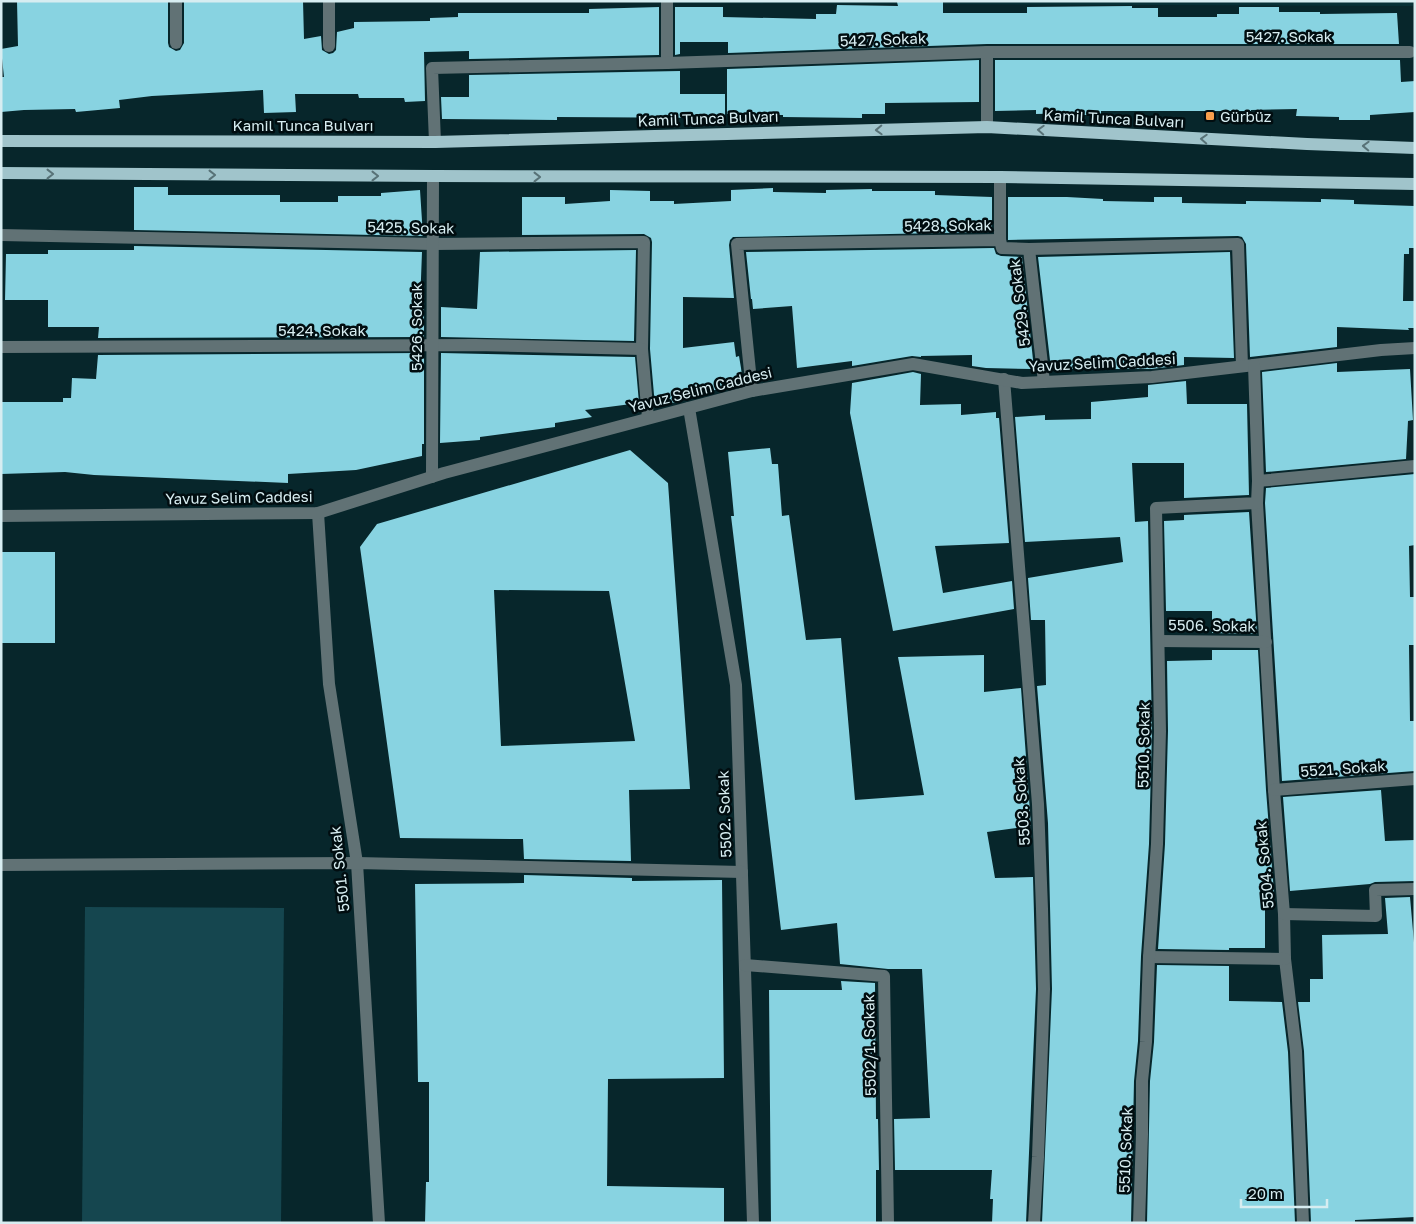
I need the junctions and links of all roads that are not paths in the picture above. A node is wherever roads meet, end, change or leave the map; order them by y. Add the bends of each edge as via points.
1 (176, 1) edge
2 (330, 1) edge
3 (667, 1) edge
4 (176, 43) dead end
5 (329, 46) dead end
6 (986, 52) junction
7 (1410, 52) dead end
8 (667, 63) junction
9 (986, 127) junction
10 (1, 141) edge
11 (435, 142) junction
12 (1415, 148) edge
13 (1, 173) edge
14 (433, 176) junction
15 (1000, 177) junction
16 (1415, 184) edge
17 (1, 235) edge
18 (1000, 240) junction
19 (433, 244) junction
20 (1029, 249) junction
21 (432, 346) junction
22 (1, 347) edge
23 (1415, 348) edge
24 (642, 349) junction
25 (1248, 366) junction
26 (1004, 379) junction
27 (1044, 382) junction
28 (752, 391) junction
29 (689, 408) junction
30 (648, 418) junction
31 (1415, 466) edge
32 (432, 477) junction
33 (1258, 481) junction
34 (1257, 504) junction
35 (318, 513) junction
36 (1, 516) edge
37 (1159, 641) junction
38 (1266, 642) junction
39 (1415, 779) edge
40 (1274, 790) junction
41 (357, 863) junction
42 (1, 865) edge
43 (742, 872) junction
44 (1415, 889) edge
45 (1284, 914) junction
46 (1149, 957) junction
47 (1285, 959) junction
48 (745, 965) junction
49 (379, 1223) edge
50 (753, 1223) edge
51 (888, 1223) edge
52 (1034, 1223) edge
53 (1139, 1223) edge
54 (1303, 1223) edge

1 - 4 street
2 - 5 street
3 - 8 street
6 - 7 street, 5427. Sokak
6 - 8 street, 5427. Sokak
6 - 9 street
8 - 11 street, 5427. Sokak via 432,68
9 -> 11 main road, Kamil Tunca Bulvarı
12 -> 9 main road, Kamil Tunca Bulvarı
10 - 11 main road, Kamil Tunca Bulvarı
13 -> 14 main road
14 -> 15 main road
14 - 19 street, 5426. Sokak
15 - 16 main road
15 - 18 street
17 - 19 street, 5425. Sokak
18 - 20 street, 5428. Sokak via 1002,248
18 - 28 street, 5428. Sokak via 737,244
19 - 21 street, 5426. Sokak
19 - 24 street, 5425. Sokak via 644,242
20 - 25 street, 5428. Sokak via 1238,244
20 - 27 street, 5429. Sokak
21 - 22 street, 5424. Sokak
21 - 24 street, 5424. Sokak
21 - 32 street, 5426. Sokak
23 - 25 street, Yavuz Selim Caddesi
24 - 30 street, 5425. Sokak
25 - 27 street, Yavuz Selim Caddesi via 1152,377
25 - 33 street
26 - 27 street, Yavuz Selim Caddesi via 1022,383
26 - 28 street, Yavuz Selim Caddesi via 913,364
26 - 52 street, 5503. Sokak via 1038,804 1042,909 1044,989
28 - 29 street, Yavuz Selim Caddesi
29 - 30 street, Yavuz Selim Caddesi
29 - 43 street, 5502. Sokak via 736,684
30 - 32 street, Yavuz Selim Caddesi
31 - 33 street
32 - 35 street, Yavuz Selim Caddesi
33 - 34 street
34 - 37 street, 5510. Sokak via 1156,508
34 - 38 street, 5504. Sokak
35 - 36 street, Yavuz Selim Caddesi
35 - 41 street, 5501. Sokak via 330,684
37 - 38 street, 5506. Sokak
37 - 46 street, 5510. Sokak via 1157,844
38 - 40 street, 5504. Sokak
39 - 40 street, 5521. Sokak
40 - 45 street, 5504. Sokak
41 - 42 street
41 - 43 street
41 - 49 street, 5501. Sokak
43 - 48 street, 5502. Sokak
44 - 45 street via 1375,890 1376,916
45 - 47 street, 5504. Sokak
46 - 47 street
46 - 53 street, 5510. Sokak
47 - 54 street, 5504. Sokak via 1296,1051
48 - 50 street, 5502. Sokak
48 - 51 street, 5502/1. Sokak via 884,976

